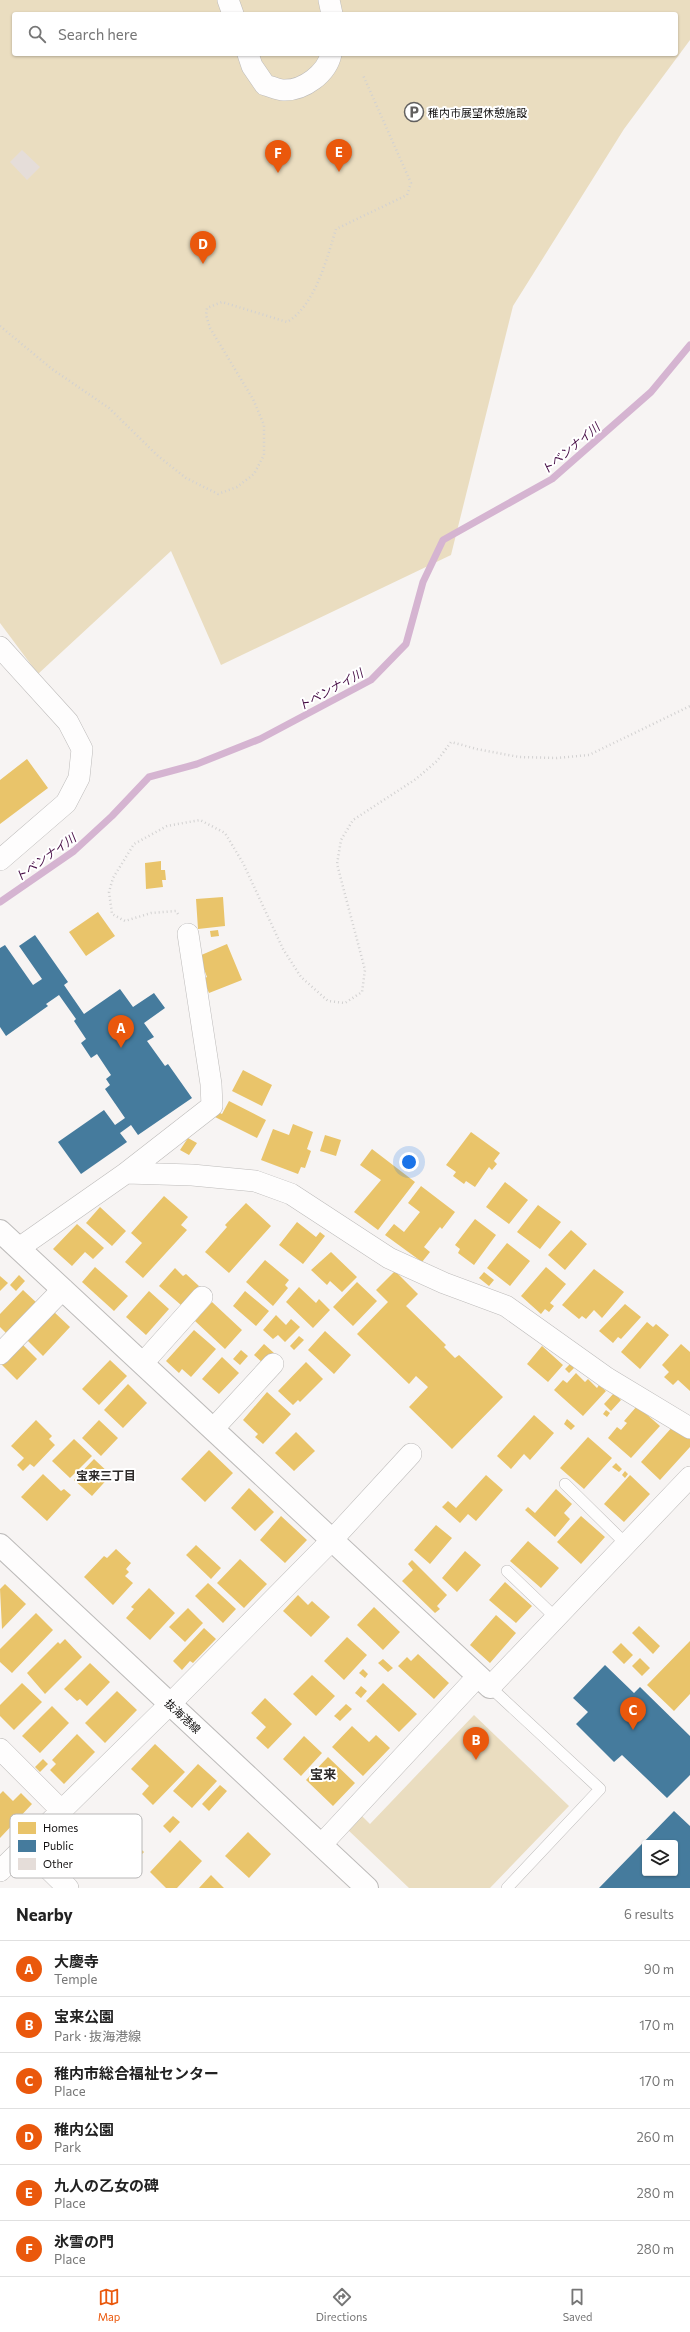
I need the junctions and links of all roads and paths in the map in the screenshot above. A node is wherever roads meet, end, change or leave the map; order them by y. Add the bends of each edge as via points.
1 (228, 0) edge
2 (329, 0) edge
3 (232, 12) edge
4 (332, 12) edge
5 (249, 56) edge
6 (330, 56) edge
7 (363, 76) dead end
8 (0, 326) edge
9 (0, 647) edge
10 (690, 706) edge
11 (0, 860) edge
12 (188, 934) joint
13 (126, 1173) junction
14 (0, 1231) edge
15 (19, 1248) junction
16 (63, 1290) junction
17 (202, 1297) dead end
18 (0, 1354) edge
19 (143, 1363) junction
20 (273, 1364) dead end
21 (690, 1428) edge
22 (213, 1429) junction
23 (411, 1454) dead end
24 (690, 1477) edge
25 (565, 1484) dead end
26 (332, 1540) junction
27 (626, 1544) junction
28 (0, 1545) edge
29 (507, 1571) dead end
30 (556, 1618) junction
31 (484, 1682) junction
32 (170, 1704) junction
33 (0, 1749) edge
34 (61, 1810) junction
35 (57, 1814) edge
36 (321, 1845) junction
37 (10, 1860) edge
38 (0, 1870) edge
39 (58, 1878) edge
40 (68, 1888) edge
41 (367, 1888) edge
42 (508, 1888) edge

1 - 3 street
2 - 4 street
5 - 6 street via 252,66 265,85 284,90 309,84 328,65
7 - 8 path via 411,183 407,196 336,229 321,278 297,316 287,322 222,302 207,308 206,315 210,328 253,399 264,425 264,455 254,474 237,487 218,494 186,478 158,456 109,408 52,369
9 - 11 street via 68,722 82,749 79,778 66,803
10 - 12 path via 589,755 557,758 519,757 476,750 451,742 437,761 416,780 353,820 341,840 338,864 365,970 362,992 345,1004 328,1001 301,977 283,949 243,862 225,833 200,820 167,826 134,844 113,878 109,892 112,914 125,921 151,913 176,911
12 - 13 street via 211,1084 212,1106
13 - 15 street
13 - 21 street via 192,1174 255,1182 291,1194 389,1258 444,1283 506,1306 607,1378
14 - 15 street
15 - 16 street
16 - 18 street
16 - 19 street
17 - 19 street
19 - 22 street
20 - 22 street
22 - 26 street
23 - 26 street
24 - 27 street
25 - 27 lane
26 - 31 street
26 - 32 street
27 - 30 street
28 - 32 street, 抜海港線
29 - 30 lane
30 - 31 street
31 - 36 street
31 - 42 lane via 600,1789
32 - 34 street
32 - 36 street, 抜海港線
33 - 34 street
34 - 35 street
36 - 41 street, 抜海港線
37 - 38 street
39 - 40 street

